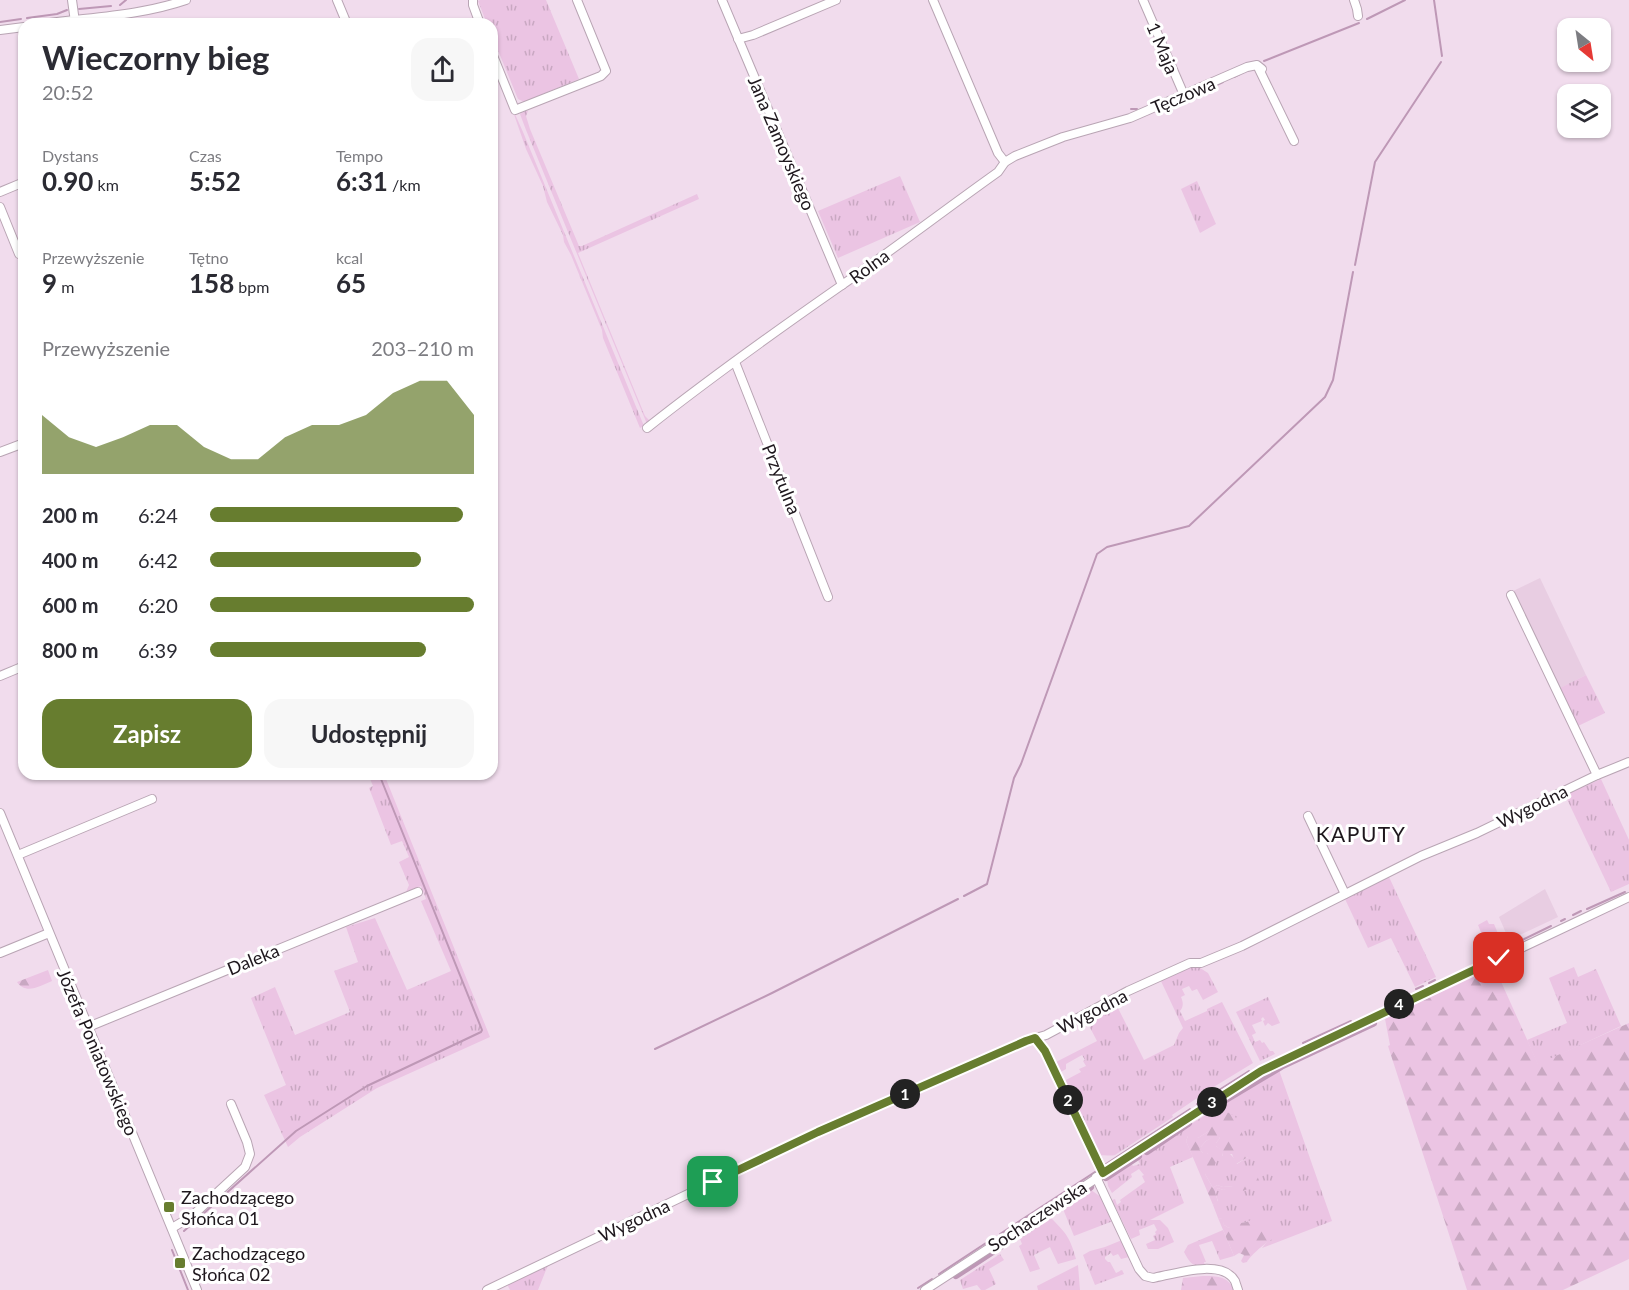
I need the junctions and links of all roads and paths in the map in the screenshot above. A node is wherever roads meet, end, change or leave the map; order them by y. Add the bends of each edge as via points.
1 (72, 0) edge
2 (186, 0) edge
3 (337, 0) edge
4 (473, 0) edge
5 (577, 0) edge
6 (722, 0) edge
7 (836, 0) edge
8 (933, 0) edge
9 (1143, 0) edge
10 (1354, 0) edge
11 (1358, 16) dead end
12 (74, 18) edge
13 (99, 18) edge
14 (344, 18) edge
15 (478, 18) edge
16 (18, 28) edge
17 (0, 30) edge
18 (738, 39) junction
19 (498, 68) edge
20 (1184, 95) junction
21 (1102, 125) joint
22 (1294, 141) dead end
23 (1005, 162) junction
24 (18, 184) edge
25 (0, 192) edge
26 (0, 207) edge
27 (18, 252) edge
28 (842, 285) junction
29 (735, 362) junction
30 (647, 428) dead end
31 (18, 445) edge
32 (0, 452) edge
33 (1511, 595) dead end
34 (828, 597) dead end
35 (18, 668) edge
36 (0, 676) edge
37 (1629, 762) edge
38 (1597, 775) junction
39 (152, 799) dead end
40 (0, 813) edge
41 (1308, 816) dead end
42 (18, 855) junction
43 (418, 892) dead end
44 (1345, 894) junction
45 (1629, 897) edge
46 (49, 933) junction
47 (0, 953) edge
48 (88, 1027) junction
49 (1035, 1038) junction
50 (231, 1104) dead end
51 (1100, 1175) junction
52 (172, 1228) junction
53 (197, 1290) edge
54 (487, 1290) edge
55 (925, 1290) edge
56 (1238, 1290) edge

1 - 12 street
2 - 13 street
3 - 14 street
4 - 15 street
5 - 19 street via 606,73 515,110
6 - 18 street, Jana Zamoyskiego
7 - 18 street
8 - 23 street
9 - 20 street, 1 Maja
10 - 11 street
16 - 17 street
18 - 28 street, Jana Zamoyskiego
20 - 21 street, Tęczowa via 1130,118
20 - 22 street, Tęczowa via 1247,67 1260,67
21 - 23 street, Rolna
23 - 28 street, Rolna via 998,172
24 - 25 street
26 - 27 street
28 - 29 street, Rolna
29 - 30 street, Rolna
29 - 34 street, Przytulna
31 - 32 street
33 - 38 street
35 - 36 street
37 - 38 street, Wygodna
38 - 44 street, Wygodna
39 - 42 street
40 - 42 street, Józefa Poniatowskiego
41 - 44 street
42 - 46 street, Józefa Poniatowskiego
43 - 48 street, Daleka
44 - 49 street, Wygodna via 1242,946 1200,963 1190,963
45 - 51 street, Sochaczewska via 1261,1071
46 - 47 street
46 - 48 street, Józefa Poniatowskiego
48 - 52 street, Józefa Poniatowskiego
49 - 51 street via 1045,1051
49 - 54 street, Wygodna via 818,1132
50 - 52 street via 250,1154 245,1167 192,1216
51 - 55 street, Sochaczewska
51 - 56 street via 1145,1276 1153,1278 1207,1268 1221,1270 1234,1279
52 - 53 street, Józefa Poniatowskiego

